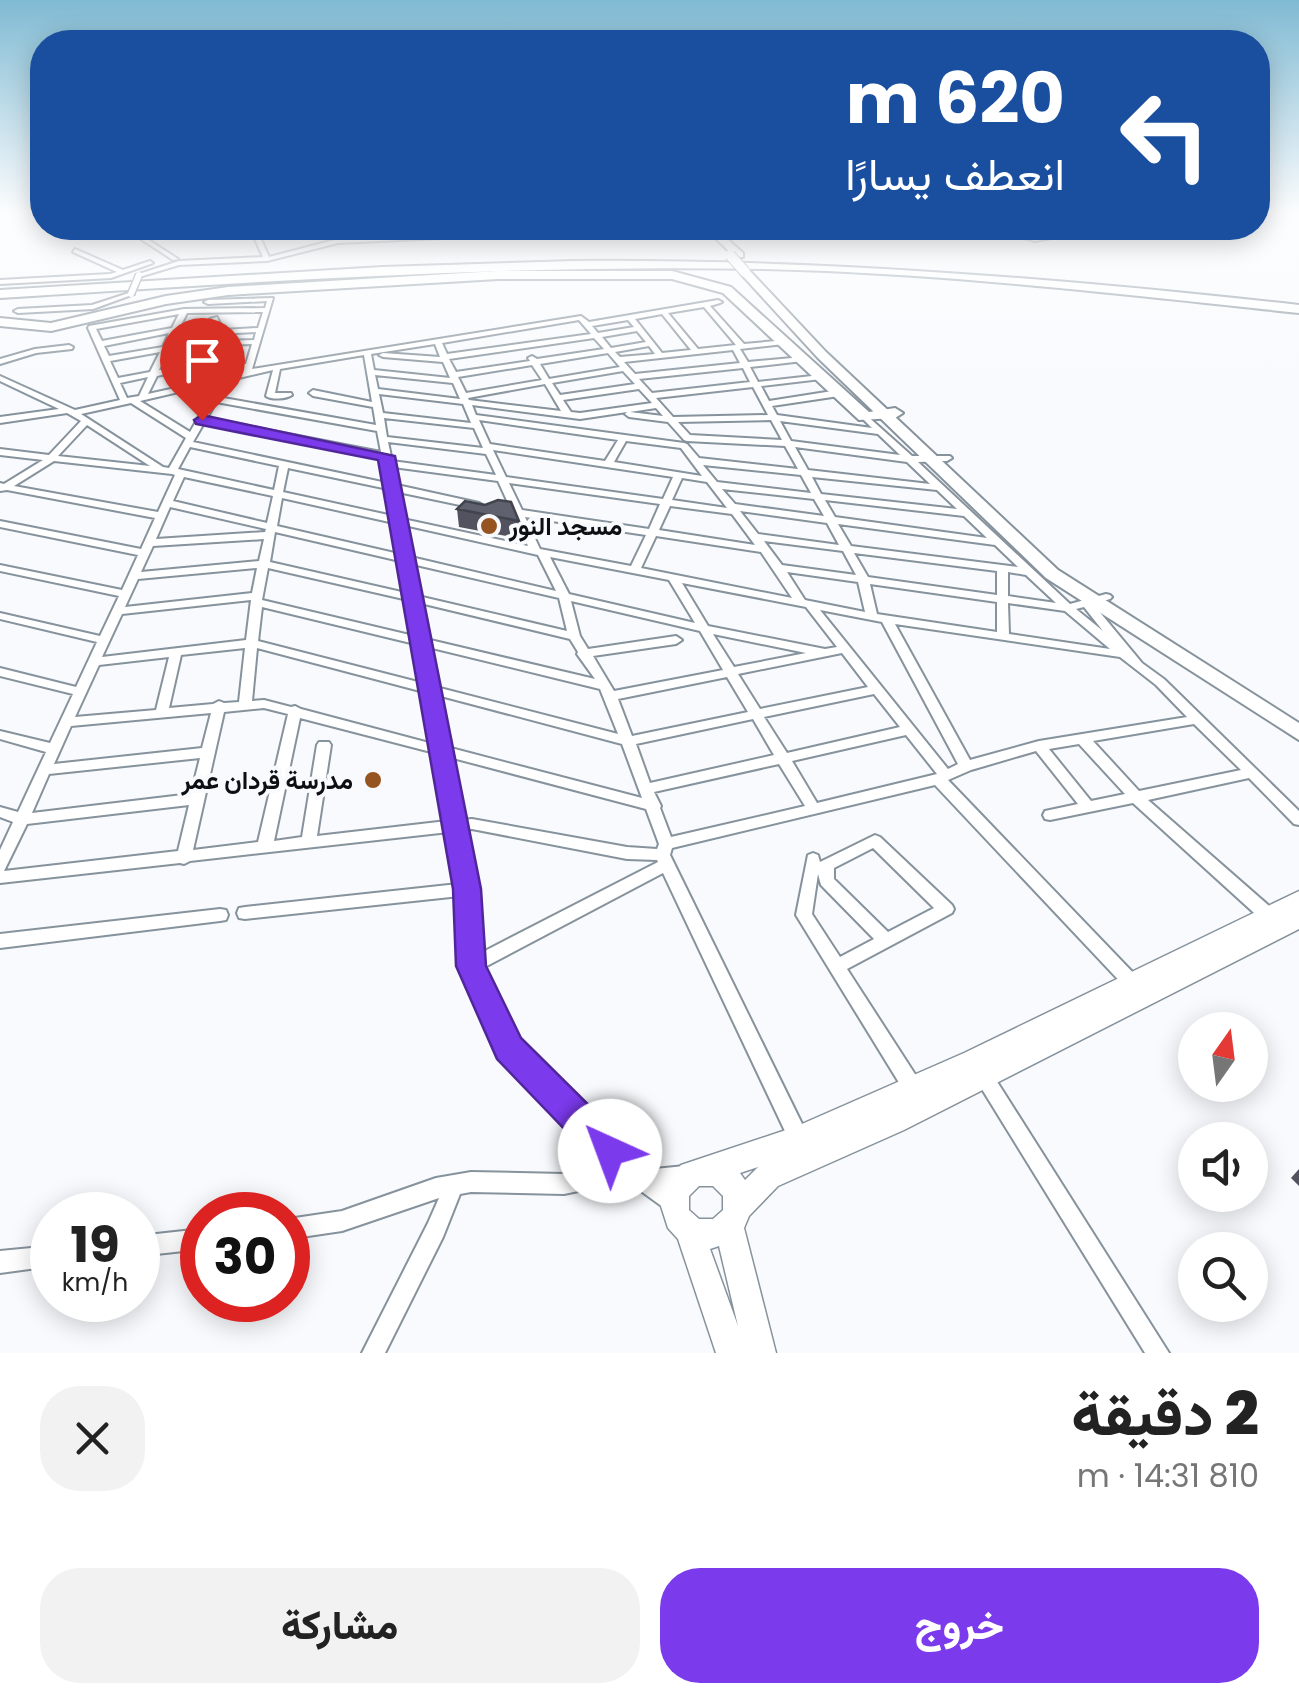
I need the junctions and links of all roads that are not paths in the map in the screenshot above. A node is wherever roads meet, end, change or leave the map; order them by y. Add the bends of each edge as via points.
1 (100, 275) edge
2 (139, 275) edge
3 (234, 275) edge
4 (282, 275) edge
5 (455, 275) edge
6 (556, 275) edge
7 (662, 275) edge
8 (686, 275) edge
9 (751, 275) edge
10 (752, 275) edge
11 (943, 275) edge
12 (996, 275) edge
13 (2, 288) edge
14 (208, 302) dead end
15 (718, 302) dead end
16 (705, 304) junction
17 (1299, 309) edge
18 (62, 310) joint
19 (268, 310) junction
20 (184, 312) junction
21 (664, 312) junction
22 (8, 315) edge
23 (46, 317) junction
24 (630, 318) junction
25 (214, 320) dead end
26 (587, 324) junction
27 (766, 326) junction
28 (638, 328) junction
29 (513, 329) junction
30 (175, 330) junction
31 (261, 330) junction
32 (596, 334) junction
33 (437, 341) junction
34 (257, 342) junction
35 (784, 342) junction
36 (207, 343) junction
37 (100, 344) junction
38 (650, 344) junction
39 (523, 345) junction
40 (69, 347) dead end
41 (739, 347) junction
42 (163, 349) junction
43 (610, 350) junction
44 (696, 352) junction
45 (368, 353) junction
46 (660, 356) junction
47 (329, 358) junction
48 (445, 358) junction
49 (803, 359) junction
50 (107, 360) junction
51 (0, 362) edge
52 (535, 362) junction
53 (622, 364) junction
54 (745, 365) junction
55 (193, 368) junction
56 (277, 370) junction
57 (247, 371) junction
58 (153, 372) junction
59 (371, 372) junction
60 (633, 377) junction
61 (0, 378) edge
62 (454, 378) junction
63 (225, 380) junction
64 (547, 380) junction
65 (117, 381) junction
66 (756, 384) junction
67 (836, 385) junction
68 (187, 386) junction
69 (641, 386) junction
70 (374, 391) junction
71 (313, 392) dead end
72 (143, 395) junction
73 (288, 395) dead end
74 (650, 396) junction
75 (560, 398) junction
76 (465, 399) junction
77 (127, 400) junction
78 (212, 401) junction
79 (767, 404) junction
80 (658, 405) junction
81 (378, 410) junction
82 (70, 412) junction
83 (612, 412) junction
84 (573, 415) junction
85 (773, 417) junction
86 (0, 418) edge
87 (202, 420) junction
88 (670, 420) junction
89 (887, 420) junction
90 (476, 422) junction
91 (84, 423) junction
92 (567, 430) junction
93 (382, 434) junction
94 (623, 438) junction
95 (190, 440) junction
96 (686, 442) junction
97 (788, 443) junction
98 (489, 449) junction
99 (0, 452) edge
100 (940, 458) junction
101 (909, 459) junction
102 (48, 460) junction
103 (387, 460) junction
104 (696, 461) junction
105 (284, 464) junction
106 (608, 464) junction
107 (172, 472) junction
108 (804, 472) junction
109 (680, 475) junction
110 (502, 478) junction
111 (712, 482) junction
112 (2, 488) edge
113 (391, 488) junction
114 (940, 488) junction
115 (278, 494) junction
116 (818, 496) junction
117 (972, 498) junction
118 (666, 502) junction
119 (484, 507) edge
120 (164, 510) junction
121 (734, 510) junction
122 (502, 511) edge
123 (520, 514) junction
124 (830, 519) junction
125 (398, 521) junction
126 (0, 524) edge
127 (272, 532) junction
128 (652, 533) junction
129 (755, 537) junction
130 (998, 542) junction
131 (146, 548) junction
132 (846, 548) junction
133 (764, 549) junction
134 (539, 551) junction
135 (409, 562) junction
136 (266, 564) junction
137 (0, 568) edge
138 (779, 568) junction
139 (1002, 568) junction
140 (635, 570) junction
141 (1030, 572) junction
142 (1052, 574) junction
143 (134, 576) junction
144 (674, 578) junction
145 (863, 578) junction
146 (125, 594) junction
147 (564, 595) junction
148 (1001, 597) junction
149 (415, 598) junction
150 (257, 599) junction
151 (1095, 601) junction
152 (806, 604) junction
153 (1068, 608) junction
154 (117, 611) junction
155 (0, 616) edge
156 (879, 618) junction
157 (705, 630) junction
158 (574, 636) junction
159 (1003, 636) junction
160 (104, 640) junction
161 (676, 640) dead end
162 (421, 641) junction
163 (253, 644) junction
164 (844, 649) junction
165 (176, 652) junction
166 (825, 653) junction
167 (584, 654) junction
168 (1119, 654) junction
169 (94, 662) junction
170 (1138, 666) junction
171 (0, 672) edge
172 (731, 672) junction
173 (430, 688) junction
174 (876, 689) junction
175 (608, 691) junction
176 (80, 692) junction
177 (245, 702) junction
178 (219, 706) junction
179 (295, 710) junction
180 (162, 712) junction
181 (756, 714) junction
182 (1198, 719) junction
183 (66, 722) junction
184 (1299, 722) edge
185 (908, 730) junction
186 (0, 734) edge
187 (1299, 734) edge
188 (1082, 738) junction
189 (628, 741) junction
190 (324, 745) dead end
191 (1039, 746) junction
192 (54, 749) junction
193 (441, 750) junction
194 (208, 752) junction
195 (783, 758) junction
196 (966, 766) junction
197 (44, 770) junction
198 (1251, 773) junction
199 (942, 777) junction
200 (646, 789) junction
201 (1136, 797) junction
202 (198, 800) junction
203 (654, 806) junction
204 (1088, 808) junction
205 (814, 809) junction
206 (0, 812) edge
207 (1050, 816) dead end
208 (22, 819) junction
209 (1299, 820) edge
210 (455, 827) junction
211 (309, 841) junction
212 (265, 846) junction
213 (665, 855) junction
214 (184, 858) junction
215 (814, 859) dead end
216 (0, 866) edge
217 (0, 878) edge
218 (467, 889) junction
219 (1299, 900) edge
220 (245, 913) dead end
221 (220, 915) dead end
222 (1269, 916) junction
223 (1299, 919) edge
224 (886, 940) junction
225 (0, 941) edge
226 (471, 966) junction
227 (836, 967) junction
228 (1134, 985) junction
229 (979, 1069) junction
230 (913, 1088) junction
231 (799, 1140) junction
232 (697, 1174) junction
233 (636, 1175) junction
234 (453, 1187) junction
235 (674, 1202) junction
236 (733, 1217) junction
237 (310, 1226) edge
238 (689, 1230) junction
239 (30, 1259) edge
240 (0, 1262) edge
241 (373, 1353) edge
242 (732, 1353) edge
243 (760, 1353) edge
244 (1158, 1353) edge

1 - 13 street
2 - 18 street, bridge via 131,294
3 - 13 highway
4 - 13 highway
5 - 23 highway via 228,288
6 - 22 highway via 228,291 50,327
7 - 27 highway via 718,285
8 - 27 highway via 726,286
9 - 67 main road
10 - 89 main road
11 - 17 highway
12 - 17 highway
14 - 19 street via 271,299
15 - 16 street
16 - 21 street
16 - 41 street
18 - 23 highway
19 - 20 street
19 - 31 street
20 - 30 street
20 - 37 street via 92,328
21 - 24 street
21 - 44 street
22 - 23 highway via 28,324
24 - 26 street
24 - 28 street
25 - 31 street via 220,332
26 - 29 street via 582,318
26 - 32 street
27 - 35 highway
28 - 32 street
28 - 38 street
29 - 33 street
29 - 39 street
30 - 37 street
30 - 42 street
31 - 34 street
32 - 39 street
32 - 43 street
33 - 45 street
33 - 48 street
34 - 36 street
34 - 57 street
35 - 41 street
35 - 49 highway
36 - 42 street
36 - 55 street
37 - 50 street
38 - 43 street
38 - 46 street
39 - 48 street
39 - 52 street
40 - 51 street
41 - 44 street
41 - 54 street
42 - 50 street
42 - 58 street
43 - 52 street
43 - 53 street
44 - 46 street
45 - 47 street
45 - 48 street
45 - 59 street
46 - 53 street
47 - 56 street via 330,364
47 - 57 street
48 - 62 street
49 - 54 street
49 - 67 highway
50 - 65 street
52 - 62 street
52 - 64 street
53 - 60 street
53 - 64 street
54 - 60 street
54 - 66 street
55 - 57 street
55 - 58 street
56 - 57 street
56 - 73 street via 270,396
57 - 63 street
58 - 65 street
58 - 72 street
59 - 62 street
59 - 70 street
60 - 69 street
61 - 82 street
62 - 76 street
63 - 68 street
63 - 78 street
64 - 75 street
64 - 76 street
65 - 77 street
66 - 67 street
66 - 74 street
66 - 79 street
67 - 79 street
67 - 89 main road
67 - 89 highway via 865,417
68 - 72 street
68 - 78 street
69 - 74 street
69 - 75 street
70 - 76 street
70 - 81 street
71 - 81 street
72 - 77 street
74 - 80 street
75 - 84 street
76 - 84 street
76 - 90 street
77 - 82 street
77 - 95 street
78 - 87 street
78 - 93 street
79 - 85 street
80 - 83 street
80 - 88 street
81 - 90 street
81 - 93 street
82 - 86 street
82 - 91 street
83 - 84 street
83 - 88 street
84 - 92 street
85 - 88 street
85 - 89 street
85 - 97 street
87 - 95 street
87 - 103 street
88 - 96 street
89 - 100 main road
89 - 101 street
90 - 92 street
90 - 98 street
91 - 102 street
91 - 107 street
92 - 94 street
93 - 98 street
93 - 103 street
94 - 96 street
94 - 106 street
95 - 105 street
95 - 107 street
96 - 97 street
96 - 104 street
97 - 101 street
97 - 108 street
98 - 106 street
98 - 110 street
99 - 102 street
100 - 101 street
100 - 117 main road
100 - 117 main road
101 - 114 street
102 - 107 street
102 - 112 street
103 - 110 street
103 - 113 street
104 - 108 street
104 - 111 street
105 - 113 street
105 - 115 street
106 - 109 street
107 - 115 street
107 - 120 street
108 - 114 street
108 - 116 street
109 - 111 street
109 - 118 street
110 - 118 street
110 - 123 street
111 - 116 street
111 - 121 street
112 - 120 street
113 - 119 street
113 - 125 street
114 - 117 street
114 - 117 street
115 - 125 street
115 - 127 street
116 - 117 street
116 - 124 street
117 - 130 street
117 - 142 main road
117 - 151 main road
118 - 121 street
118 - 128 street
120 - 127 street
120 - 131 street
121 - 124 street
121 - 129 street
122 - 123 street
123 - 128 street
123 - 134 street
124 - 130 street
124 - 132 street
125 - 134 street
125 - 135 street
126 - 131 street
127 - 131 street
127 - 135 street
127 - 136 street
128 - 133 street
128 - 140 street
129 - 132 street
129 - 133 street
130 - 141 street
131 - 143 street
132 - 139 street
132 - 145 street
133 - 138 street
134 - 140 street
134 - 147 street
135 - 147 street
135 - 149 street
136 - 143 street
136 - 149 street
136 - 150 street
137 - 146 street
138 - 145 street
138 - 152 street
139 - 141 street
139 - 148 street
140 - 144 street
141 - 142 street
141 - 153 street
142 - 151 main road
143 - 146 street
144 - 152 street
144 - 157 street
145 - 148 street
145 - 156 street
146 - 154 street
147 - 157 street
147 - 158 street
148 - 153 street
148 - 159 street
149 - 158 street
149 - 162 street
150 - 154 street
150 - 162 street
150 - 163 street
151 - 153 street
151 - 170 street
151 - 184 main road
151 - 187 main road
152 - 156 street
152 - 164 street
153 - 168 street
154 - 160 street
155 - 160 street
156 - 159 street
156 - 196 street
157 - 166 street
157 - 172 street
158 - 167 street
159 - 168 street
160 - 169 street
161 - 167 street
162 - 173 street
162 - 175 street
163 - 165 street
163 - 173 street
163 - 177 street
164 - 166 street
164 - 174 street
165 - 169 street
165 - 180 street
166 - 172 street
167 - 175 street
168 - 170 street
169 - 176 street
170 - 182 street
171 - 176 street
172 - 175 street
172 - 181 street
173 - 189 street
173 - 193 street
174 - 181 street
174 - 185 street
175 - 189 street
176 - 183 street
177 - 178 street
177 - 179 street
178 - 180 street
178 - 194 street
179 - 193 street
179 - 212 street
180 - 183 street
181 - 189 street
181 - 195 street
182 - 188 street
182 - 198 street
183 - 192 street
185 - 195 street
185 - 199 street
186 - 192 street
188 - 191 street
188 - 201 street
189 - 200 street
190 - 211 street
191 - 196 street
191 - 204 street
192 - 197 street
193 - 203 street
193 - 210 street
194 - 197 street
194 - 202 street
195 - 200 street
195 - 205 street
196 - 199 street
197 - 208 street
198 - 201 street
198 - 209 street
199 - 205 street
199 - 228 street
200 - 203 street
201 - 204 street
201 - 222 street
202 - 208 street
202 - 214 street
203 - 213 street
204 - 207 street
205 - 213 street
206 - 208 street
208 - 216 street
210 - 211 street
210 - 213 street via 482,824
210 - 218 street
211 - 212 street
212 - 214 street
213 - 226 street
213 - 231 street
214 - 217 street
215 - 227 street via 804,916
218 - 220 street
218 - 226 street
219 - 222 main road
221 - 225 street
222 - 228 main road
223 - 229 main road
224 - 224 street via 946,909 875,841 826,865 826,882
224 - 227 street
226 - 233 street via 509,1048
227 - 230 street
228 - 229 main road
229 - 230 main road
229 - 236 main road via 768,1176
229 - 244 street
230 - 231 main road
231 - 232 main road
232 - 233 street
232 - 235 main road
232 - 236 main road via 726,1179
233 - 234 street
233 - 235 street
234 - 237 street
234 - 241 street
235 - 238 main road
236 - 238 main road via 710,1235
236 - 243 main road
238 - 242 main road
239 - 240 street

